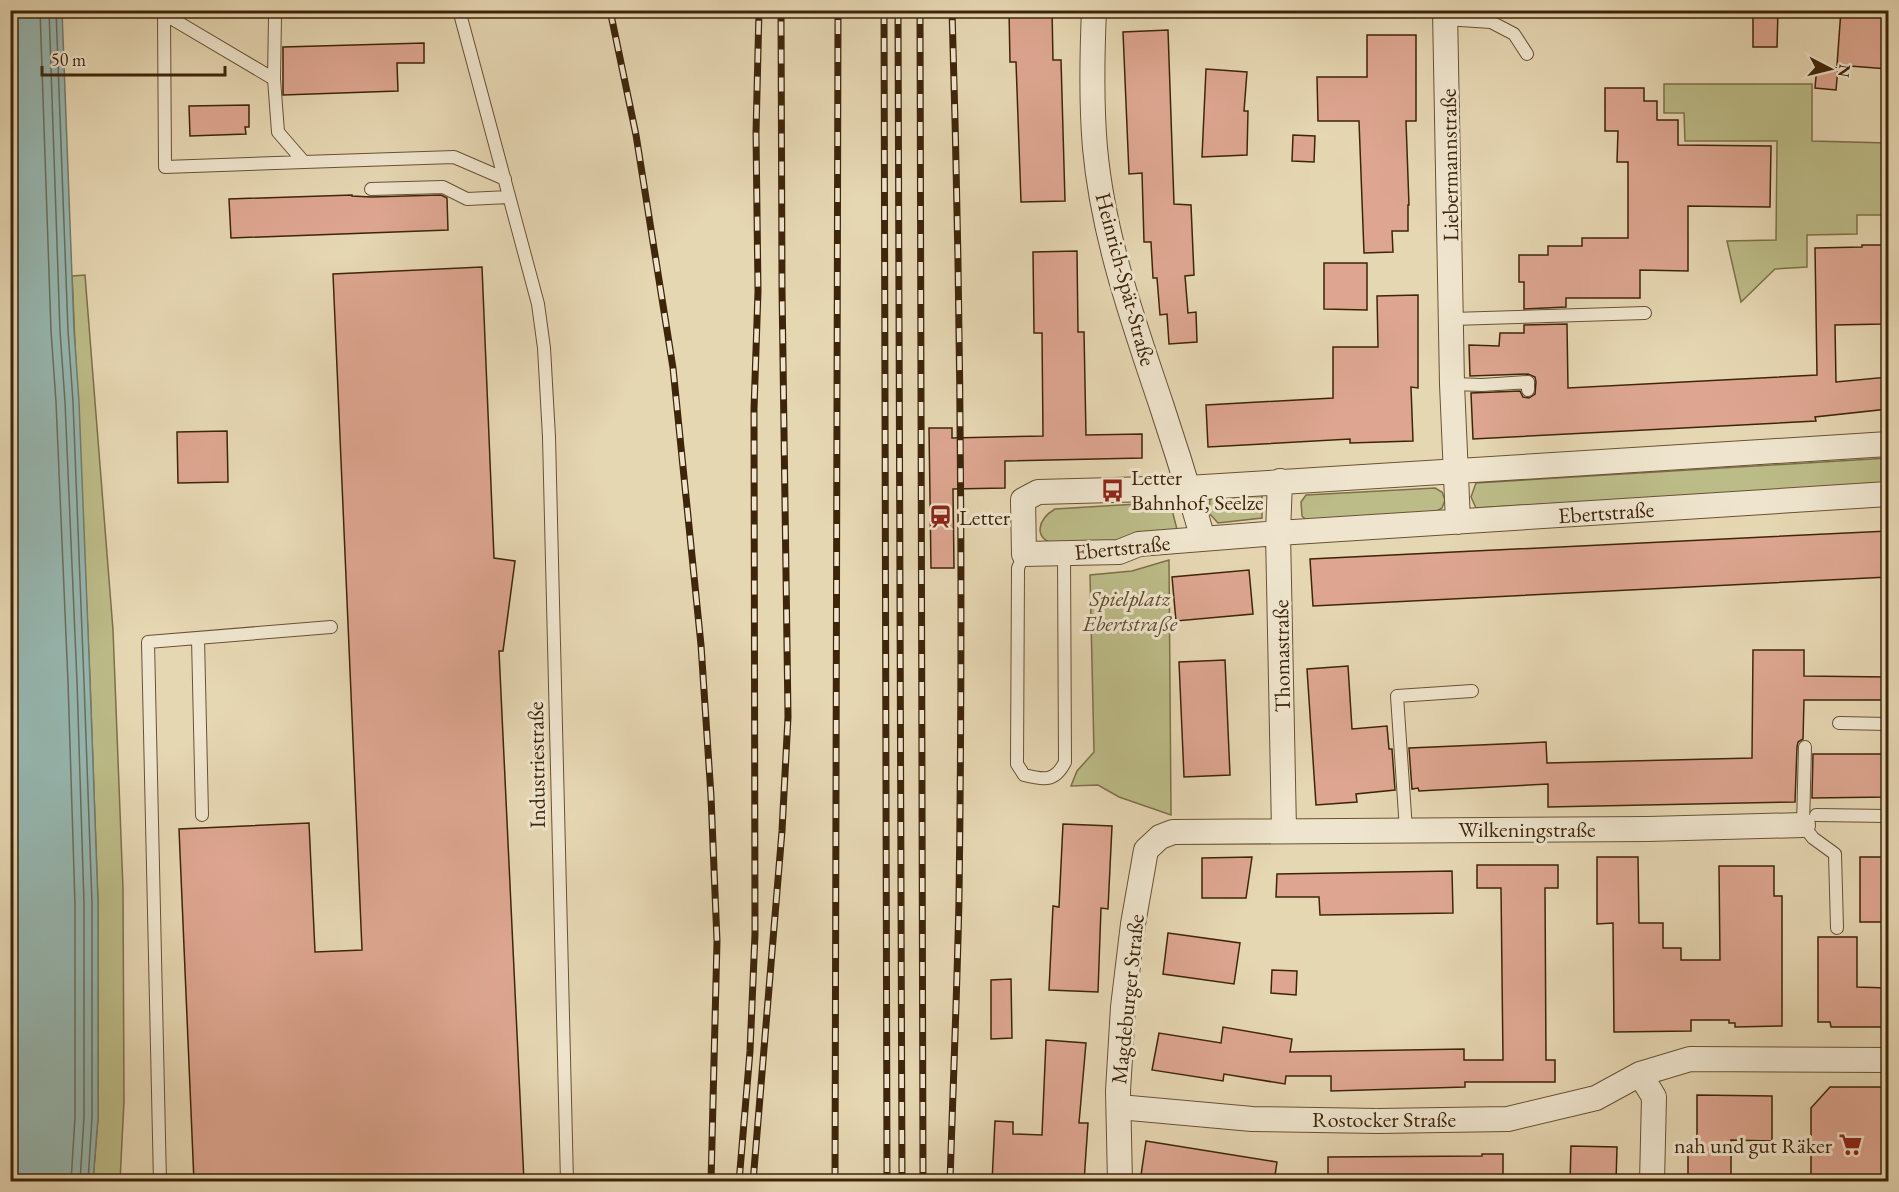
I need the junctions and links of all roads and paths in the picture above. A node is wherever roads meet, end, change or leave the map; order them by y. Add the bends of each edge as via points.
1 (280, 10) edge
2 (459, 10) edge
3 (1094, 10) edge
4 (161, 13) edge
5 (1445, 15) edge
6 (1527, 54) dead end
7 (274, 79) junction
8 (304, 162) junction
9 (505, 179) junction
10 (371, 189) dead end
11 (509, 197) junction
12 (1645, 313) dead end
13 (1452, 319) junction
14 (1452, 384) junction
15 (1528, 390) dead end
16 (1888, 444) edge
17 (1455, 471) junction
18 (1280, 482) junction
19 (1188, 488) junction
20 (1888, 494) edge
21 (1458, 522) junction
22 (1278, 533) junction
23 (1203, 539) junction
24 (1064, 553) junction
25 (1024, 554) junction
26 (331, 627) dead end
27 (198, 638) junction
28 (1472, 691) dead end
29 (1839, 723) dead end
30 (1888, 724) edge
31 (1805, 747) dead end
32 (202, 815) dead end
33 (1888, 816) edge
34 (1810, 820) junction
35 (1284, 830) junction
36 (1406, 830) junction
37 (1173, 832) joint
38 (1837, 928) dead end
39 (1888, 1060) edge
40 (1640, 1074) junction
41 (1119, 1107) junction
42 (160, 1182) edge
43 (567, 1182) edge
44 (1120, 1182) edge
45 (1652, 1182) edge

1 - 7 lane via 275,16
2 - 9 lane, Industriestraße
3 - 19 street, Heinrich-Spät-Straße via 1091,69 1095,149 1108,229 1129,311
4 - 7 lane
4 - 8 lane via 165,167
5 - 6 lane via 1491,22 1514,34
5 - 13 street, Liebermannstraße
7 - 8 lane via 278,132
8 - 9 lane via 454,157
9 - 11 lane, Industriestraße
10 - 11 lane via 443,187 467,199
11 - 43 lane, Industriestraße via 538,304 544,348
12 - 13 lane
13 - 14 street, Liebermannstraße
14 - 15 lane via 1528,382
14 - 17 street, Liebermannstraße
16 - 17 street
17 - 18 street
17 - 21 street, Liebermannstraße
18 - 19 street
18 - 22 street, Thomastraße
19 - 23 street, Heinrich-Spät-Straße
19 - 25 street via 1038,492 1023,500
20 - 21 street, Ebertstraße
21 - 22 street, Ebertstraße
22 - 23 street, Ebertstraße
22 - 35 street, Thomastraße
23 - 24 street, Ebertstraße via 1139,544 1119,552
24 - 25 street, Ebertstraße
24 - 25 lane via 1065,762 1059,773 1050,778 1024,775 1017,764 1018,568
26 - 27 lane
27 - 32 lane
27 - 42 lane via 148,642
28 - 36 lane via 1397,696
29 - 30 lane
31 - 34 lane
33 - 34 lane, Wilkeningstraße
34 - 36 street, Wilkeningstraße via 1648,829
34 - 38 lane via 1813,838 1835,854
35 - 36 street, Wilkeningstraße
35 - 37 street, Wilkeningstraße
37 - 41 street, Magdeburger Straße via 1160,837 1146,850 1123,1007
39 - 40 street, Rostocker Straße via 1690,1059
40 - 41 street, Rostocker Straße via 1596,1098 1508,1119 1252,1119
40 - 45 street via 1654,1097
41 - 44 street, Magdeburger Straße

